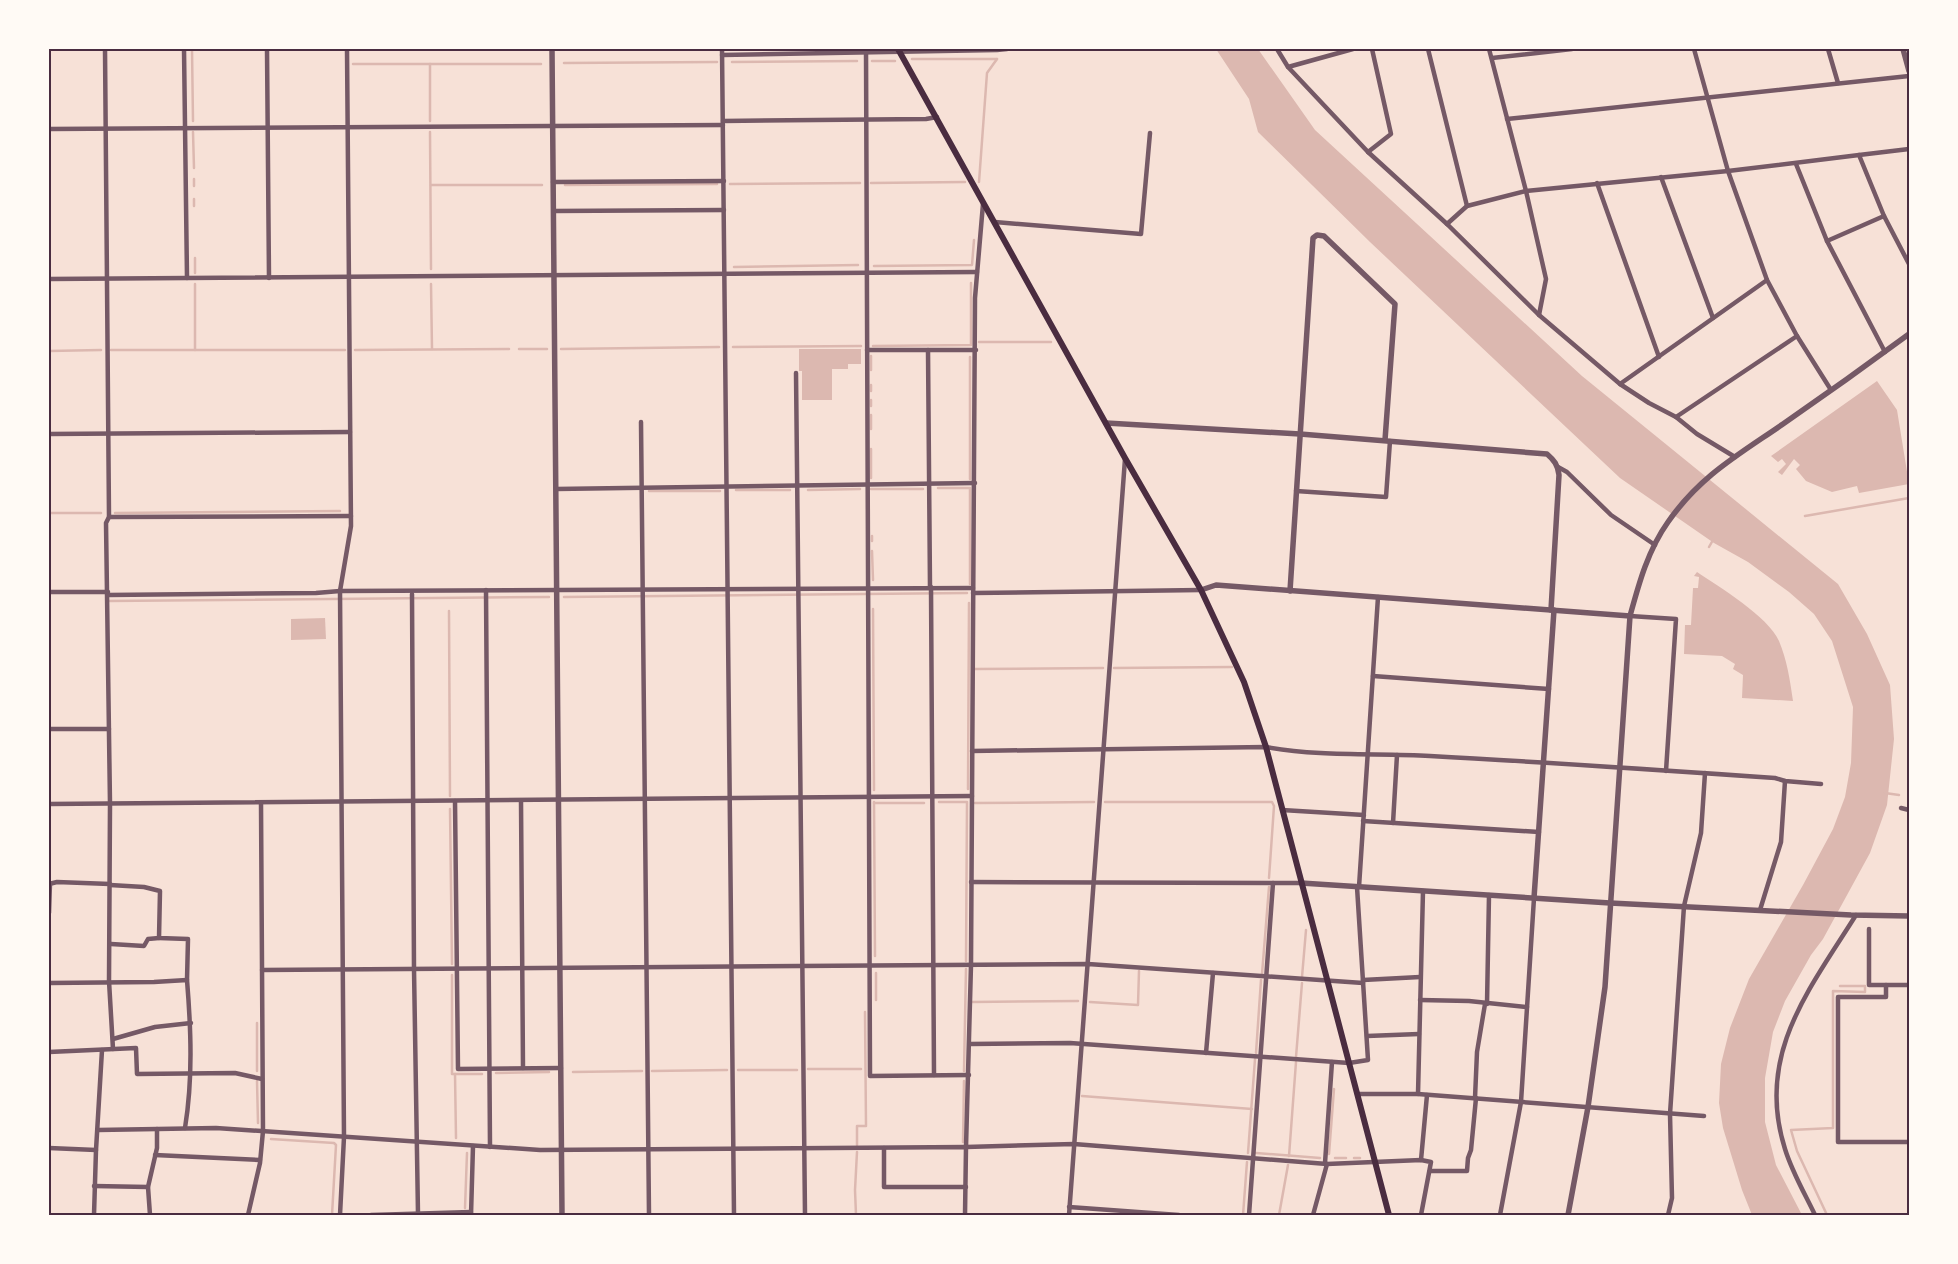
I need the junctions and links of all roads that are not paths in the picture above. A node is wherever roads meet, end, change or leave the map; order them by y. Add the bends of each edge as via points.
1 (105, 49) edge
2 (184, 49) edge
3 (267, 49) edge
4 (347, 49) edge
5 (552, 49) edge
6 (722, 49) edge
7 (1007, 49) edge
8 (1277, 49) edge
9 (1353, 49) edge
10 (1372, 49) edge
11 (1428, 49) edge
12 (1489, 49) edge
13 (1563, 49) edge
14 (1572, 49) edge
15 (1694, 49) edge
16 (1828, 49) edge
17 (1903, 49) edge
18 (899, 50) edge
19 (936, 50) edge
20 (784, 51) edge
21 (866, 51) edge
22 (722, 55) junction
23 (1492, 58) junction
24 (1288, 67) junction
25 (1909, 71) edge
26 (1909, 76) edge
27 (1838, 83) junction
28 (1707, 98) junction
29 (937, 116) junction
30 (1507, 119) junction
31 (866, 120) junction
32 (723, 123) junction
33 (553, 127) junction
34 (185, 128) junction
35 (268, 128) junction
36 (347, 128) junction
37 (49, 129) edge
38 (106, 129) junction
39 (1150, 133) dead end
40 (1909, 149) edge
41 (1368, 152) junction
42 (1859, 155) junction
43 (1796, 164) junction
44 (1728, 171) junction
45 (1661, 178) junction
46 (724, 181) junction
47 (553, 182) junction
48 (1597, 184) junction
49 (1526, 192) junction
50 (984, 202) junction
51 (1467, 206) junction
52 (724, 210) junction
53 (554, 211) junction
54 (1884, 216) junction
55 (995, 222) junction
56 (1447, 224) junction
57 (1827, 241) junction
58 (1909, 264) edge
59 (977, 272) junction
60 (868, 274) junction
61 (725, 275) junction
62 (554, 276) junction
63 (349, 277) junction
64 (186, 278) junction
65 (269, 278) junction
66 (49, 279) edge
67 (107, 279) junction
68 (1767, 280) junction
69 (1539, 315) junction
70 (1713, 318) junction
71 (1909, 334) edge
72 (1797, 336) junction
73 (867, 350) junction
74 (928, 350) junction
75 (976, 350) junction
76 (1885, 352) junction
77 (1660, 357) junction
78 (796, 372) dead end
79 (1620, 384) junction
80 (1831, 390) junction
81 (1676, 417) junction
82 (641, 422) dead end
83 (1106, 423) junction
84 (350, 432) junction
85 (108, 433) junction
86 (49, 434) edge
87 (1300, 434) junction
88 (1388, 441) junction
89 (1735, 457) junction
90 (1125, 458) junction
91 (1558, 467) junction
92 (974, 483) junction
93 (929, 484) junction
94 (867, 485) junction
95 (798, 486) junction
96 (728, 487) junction
97 (642, 488) junction
98 (556, 489) junction
99 (1296, 491) junction
100 (351, 516) junction
101 (109, 517) junction
102 (1655, 545) junction
103 (930, 588) junction
104 (867, 589) junction
105 (557, 590) junction
106 (729, 590) junction
107 (799, 590) junction
108 (1201, 590) junction
109 (643, 591) junction
110 (973, 591) junction
111 (1115, 591) junction
112 (1290, 591) junction
113 (49, 592) edge
114 (340, 592) junction
115 (486, 592) junction
116 (412, 594) dead end
117 (108, 595) junction
118 (1378, 597) junction
119 (1553, 610) junction
120 (1630, 616) junction
121 (1373, 676) junction
122 (1549, 689) junction
123 (49, 728) edge
124 (109, 728) junction
125 (1266, 747) junction
126 (1104, 749) junction
127 (972, 751) junction
128 (1368, 755) junction
129 (1397, 755) junction
130 (1544, 763) junction
131 (1619, 768) junction
132 (1666, 771) junction
133 (1705, 773) junction
134 (1785, 781) junction
135 (1821, 784) dead end
136 (972, 796) junction
137 (868, 797) junction
138 (932, 797) junction
139 (800, 798) junction
140 (730, 799) junction
141 (644, 800) junction
142 (455, 801) junction
143 (487, 801) junction
144 (520, 801) junction
145 (558, 801) junction
146 (342, 802) junction
147 (413, 802) junction
148 (261, 803) junction
149 (49, 804) edge
150 (110, 804) junction
151 (1902, 808) dead end
152 (1282, 810) junction
153 (1909, 810) edge
154 (1364, 818) junction
155 (1393, 823) junction
156 (1539, 832) junction
157 (972, 882) junction
158 (1094, 883) junction
159 (1273, 883) junction
160 (1301, 883) junction
161 (50, 884) edge
162 (110, 884) junction
163 (1358, 887) junction
164 (1423, 891) junction
165 (1489, 895) junction
166 (1534, 898) junction
167 (1610, 903) junction
168 (1684, 906) junction
169 (1760, 910) junction
170 (49, 914) edge
171 (1854, 915) junction
172 (1909, 916) edge
173 (1869, 929) dead end
174 (159, 938) junction
175 (110, 944) junction
176 (1088, 964) junction
177 (934, 965) junction
178 (971, 965) junction
179 (870, 966) junction
180 (732, 967) junction
181 (802, 967) junction
182 (646, 968) junction
183 (414, 969) junction
184 (457, 969) junction
185 (522, 969) junction
186 (560, 969) junction
187 (262, 970) junction
188 (342, 970) junction
189 (488, 970) junction
190 (1213, 973) junction
191 (1266, 977) junction
192 (1420, 977) junction
193 (187, 980) junction
194 (110, 981) junction
195 (1327, 982) junction
196 (1363, 982) junction
197 (49, 983) edge
198 (1886, 985) junction
199 (1909, 985) edge
200 (1420, 1000) junction
201 (1486, 1004) junction
202 (1527, 1007) junction
203 (191, 1023) junction
204 (1419, 1034) junction
205 (1367, 1036) junction
206 (113, 1039) junction
207 (970, 1044) junction
208 (1082, 1044) junction
209 (113, 1049) junction
210 (102, 1050) junction
211 (49, 1052) edge
212 (1206, 1053) junction
213 (1260, 1057) junction
214 (1332, 1062) junction
215 (1349, 1063) junction
216 (489, 1068) junction
217 (523, 1068) junction
218 (561, 1068) junction
219 (190, 1074) junction
220 (969, 1075) junction
221 (934, 1076) junction
222 (262, 1080) junction
223 (1357, 1094) junction
224 (1418, 1094) junction
225 (1427, 1095) junction
226 (1475, 1098) junction
227 (1521, 1102) junction
228 (1588, 1107) junction
229 (1670, 1114) junction
230 (1704, 1116) dead end
231 (186, 1128) junction
232 (157, 1129) junction
233 (98, 1130) junction
234 (262, 1131) junction
235 (344, 1137) junction
236 (417, 1142) junction
237 (1909, 1142) edge
238 (1074, 1144) junction
239 (473, 1146) junction
240 (490, 1147) junction
241 (966, 1147) junction
242 (49, 1148) edge
243 (804, 1148) junction
244 (884, 1148) junction
245 (648, 1149) junction
246 (733, 1149) junction
247 (96, 1150) junction
248 (562, 1150) junction
249 (155, 1155) junction
250 (1253, 1158) junction
251 (260, 1160) junction
252 (1421, 1160) junction
253 (1374, 1162) junction
254 (1326, 1163) junction
255 (1430, 1171) junction
256 (94, 1186) junction
257 (148, 1187) junction
258 (966, 1187) junction
259 (1069, 1207) junction
260 (471, 1213) edge
261 (420, 1214) edge
262 (94, 1215) edge
263 (150, 1215) edge
264 (248, 1215) edge
265 (340, 1215) edge
266 (371, 1215) edge
267 (562, 1215) edge
268 (648, 1215) edge
269 (734, 1215) edge
270 (804, 1215) edge
271 (965, 1215) edge
272 (1069, 1215) edge
273 (1179, 1215) edge
274 (1249, 1215) edge
275 (1313, 1215) edge
276 (1389, 1215) edge
277 (1421, 1215) edge
278 (1500, 1215) edge
279 (1568, 1215) edge
280 (1668, 1215) edge
281 (1815, 1215) edge

1 - 38 street
2 - 34 street
3 - 35 street
4 - 36 street
5 - 33 street
6 - 22 street
7 - 19 street
8 - 24 street
9 - 24 street
10 - 41 street via 1391,134
11 - 51 street
12 - 23 street
13 - 14 street
13 - 23 street
15 - 28 street
16 - 27 street
17 - 25 street
18 - 19 street
18 - 21 street
18 - 29 main road
20 - 21 street
20 - 22 street
21 - 31 street
22 - 32 street
23 - 30 street
24 - 41 street
26 - 27 street
27 - 28 street
28 - 30 street
28 - 44 street
29 - 31 street
29 - 50 main road
30 - 49 street
31 - 32 street
31 - 60 street
32 - 33 street
32 - 46 street
33 - 36 street
33 - 47 street
34 - 35 street
34 - 38 street
34 - 64 street
35 - 36 street
35 - 65 street
36 - 63 street
37 - 38 street
38 - 67 street
39 - 55 street via 1142,234
40 - 42 street
41 - 56 street
42 - 43 street
42 - 54 street
43 - 44 street
43 - 57 street
44 - 45 street
44 - 68 street
45 - 48 street
45 - 70 street
46 - 47 street
46 - 52 street
47 - 53 street
48 - 49 street
48 - 77 street
49 - 51 street
49 - 69 street via 1546,279
50 - 55 main road
50 - 59 street
51 - 56 street
52 - 53 street
52 - 61 street
53 - 62 street
54 - 57 street
54 - 58 street
55 - 83 main road
56 - 69 street
57 - 76 street
59 - 60 street
59 - 75 street
60 - 61 street
60 - 73 street
61 - 62 street
61 - 96 street
62 - 63 street
62 - 98 street
63 - 65 street
63 - 84 street
64 - 65 street
64 - 67 street
66 - 67 street
67 - 85 street
68 - 70 street
68 - 72 street
69 - 79 street
70 - 77 street
71 - 76 street
72 - 80 street
72 - 81 street
73 - 74 street
73 - 94 street
74 - 75 street
74 - 93 street
75 - 92 street
76 - 80 street
77 - 79 street
78 - 95 street
79 - 81 street
80 - 89 street
81 - 89 street
82 - 97 street
83 - 87 street
83 - 90 main road
84 - 85 street
84 - 100 street
85 - 86 street
85 - 101 street
87 - 88 street
87 - 88 street via 1313,238 1320,234 1395,304
87 - 99 street
88 - 91 street via 1540,452 1547,454
88 - 99 street via 1386,497
89 - 102 street via 1708,477 1683,502
90 - 108 main road
90 - 111 street
91 - 102 street via 1611,515
91 - 119 street
92 - 93 street
92 - 110 street
93 - 94 street
93 - 103 street
94 - 95 street
94 - 104 street
95 - 96 street
95 - 107 street
96 - 97 street
96 - 106 street
97 - 98 street
97 - 109 street
98 - 105 street
99 - 112 street
100 - 101 street
100 - 114 street
101 - 117 street via 106,522
102 - 120 street via 1647,559
103 - 104 street
103 - 110 street
103 - 138 street
104 - 107 street
104 - 137 street
105 - 109 street
105 - 115 street
105 - 145 street
106 - 107 street
106 - 109 street
106 - 140 street
107 - 139 street
108 - 111 street
108 - 112 street via 1216,585
108 - 125 main road via 1244,682
109 - 141 street
110 - 111 street
110 - 127 street
111 - 126 street
112 - 118 street
113 - 117 street
114 - 115 street
114 - 117 street
114 - 146 street
115 - 143 street
116 - 147 street
117 - 124 street
118 - 119 street
118 - 121 street
119 - 120 street
119 - 122 street
120 - 131 street
120 - 132 street via 1676,619
121 - 122 street
121 - 128 street
122 - 130 street
123 - 124 street
124 - 150 street
125 - 126 street
125 - 128 street
125 - 152 main road
126 - 127 street
126 - 158 street
127 - 136 street
128 - 129 street
128 - 154 street
129 - 130 street
129 - 155 street
130 - 131 street
130 - 156 street
131 - 132 street
131 - 167 street
132 - 133 street
133 - 134 street
133 - 168 street via 1701,833
134 - 135 street
134 - 169 street via 1781,842
136 - 138 street
136 - 157 street
137 - 138 street
137 - 139 street
137 - 179 street
138 - 177 street
139 - 140 street
139 - 181 street
140 - 141 street
140 - 180 street
141 - 145 street
141 - 182 street
142 - 143 street
142 - 147 street
142 - 184 street
143 - 144 street
143 - 189 street
144 - 145 street
144 - 185 street
145 - 186 street
146 - 147 street
146 - 148 street
146 - 188 street
147 - 183 street
148 - 150 street
148 - 187 street
149 - 150 street
150 - 162 street
151 - 153 street
152 - 154 street
152 - 160 main road
154 - 155 street
154 - 163 street
155 - 156 street
156 - 166 street
157 - 158 street
157 - 178 street
158 - 159 street
158 - 176 street
159 - 160 street
159 - 191 street
160 - 163 street
160 - 195 main road
161 - 162 street
161 - 170 street
162 - 174 street via 160,891
162 - 175 street
163 - 164 street
163 - 196 street
164 - 165 street
164 - 192 street
165 - 166 street
165 - 201 street
166 - 167 street
166 - 202 street
167 - 168 street
167 - 228 street via 1605,987
168 - 169 street
168 - 229 street
169 - 171 street
171 - 172 street
171 - 281 street via 1791,1024 1777,1071 1776,1108 1785,1150
173 - 198 street via 1869,986
174 - 175 street via 148,939 144,946
174 - 193 street via 188,939
175 - 194 street
176 - 178 street
176 - 190 street
176 - 208 street
177 - 178 street
177 - 179 street
177 - 221 street
178 - 207 street
179 - 181 street
179 - 221 street via 870,1076
180 - 181 street
180 - 182 street
180 - 246 street
181 - 243 street
182 - 186 street
182 - 245 street
183 - 184 street
183 - 188 street
183 - 236 street
184 - 189 street
184 - 216 street via 458,1069
185 - 186 street
185 - 189 street
185 - 217 street
186 - 218 street
187 - 188 street
187 - 222 street
188 - 235 street
189 - 216 street
190 - 191 street
190 - 212 street
191 - 195 street
191 - 213 street
192 - 196 street
192 - 200 street
193 - 194 street
193 - 203 street
194 - 197 street
194 - 206 street
195 - 196 street
195 - 215 main road
196 - 205 street
198 - 199 street
198 - 237 street via 1886,997 1838,997 1838,1142
200 - 201 street
200 - 204 street
201 - 202 street
201 - 226 street via 1477,1052
202 - 227 street
203 - 206 street via 155,1027
203 - 219 street
204 - 205 street
204 - 224 street
205 - 215 street via 1368,1060
206 - 209 street
207 - 208 street
207 - 220 street
208 - 212 street
208 - 238 street
209 - 210 street
209 - 219 street via 136,1048 137,1074
210 - 211 street
210 - 233 street
212 - 213 street
213 - 214 street
213 - 250 street
214 - 215 street
214 - 254 street
215 - 223 main road
216 - 217 street
216 - 240 street
217 - 218 street
218 - 248 street
219 - 222 street via 235,1073
219 - 231 street
220 - 221 street
220 - 241 street
222 - 234 street
223 - 224 street
223 - 253 main road
224 - 225 street
225 - 226 street
225 - 252 street
226 - 227 street
226 - 255 street via 1466,1171
227 - 228 street
227 - 278 street
228 - 229 street
228 - 279 street
229 - 230 street
229 - 280 street via 1672,1198
231 - 232 street
231 - 234 street
232 - 233 street
232 - 249 street
233 - 247 street
234 - 235 street
234 - 251 street
235 - 236 street
235 - 265 street
236 - 239 street
236 - 261 street
238 - 241 street
238 - 250 street
238 - 259 street
239 - 240 street
239 - 260 street
240 - 248 street
241 - 244 street
241 - 258 street
242 - 247 street
243 - 244 street
243 - 246 street
243 - 270 street
244 - 258 street via 884,1188
245 - 246 street
245 - 248 street
245 - 268 street
246 - 269 street
247 - 256 street
248 - 267 street
249 - 251 street
249 - 257 street
250 - 254 street
250 - 274 street
251 - 264 street
252 - 253 street
252 - 255 street via 1431,1162
253 - 254 street
253 - 276 main road
254 - 275 street
255 - 277 street
256 - 257 street
256 - 262 street
257 - 263 street
258 - 271 street
259 - 272 street
259 - 273 street
260 - 261 street
261 - 266 street

